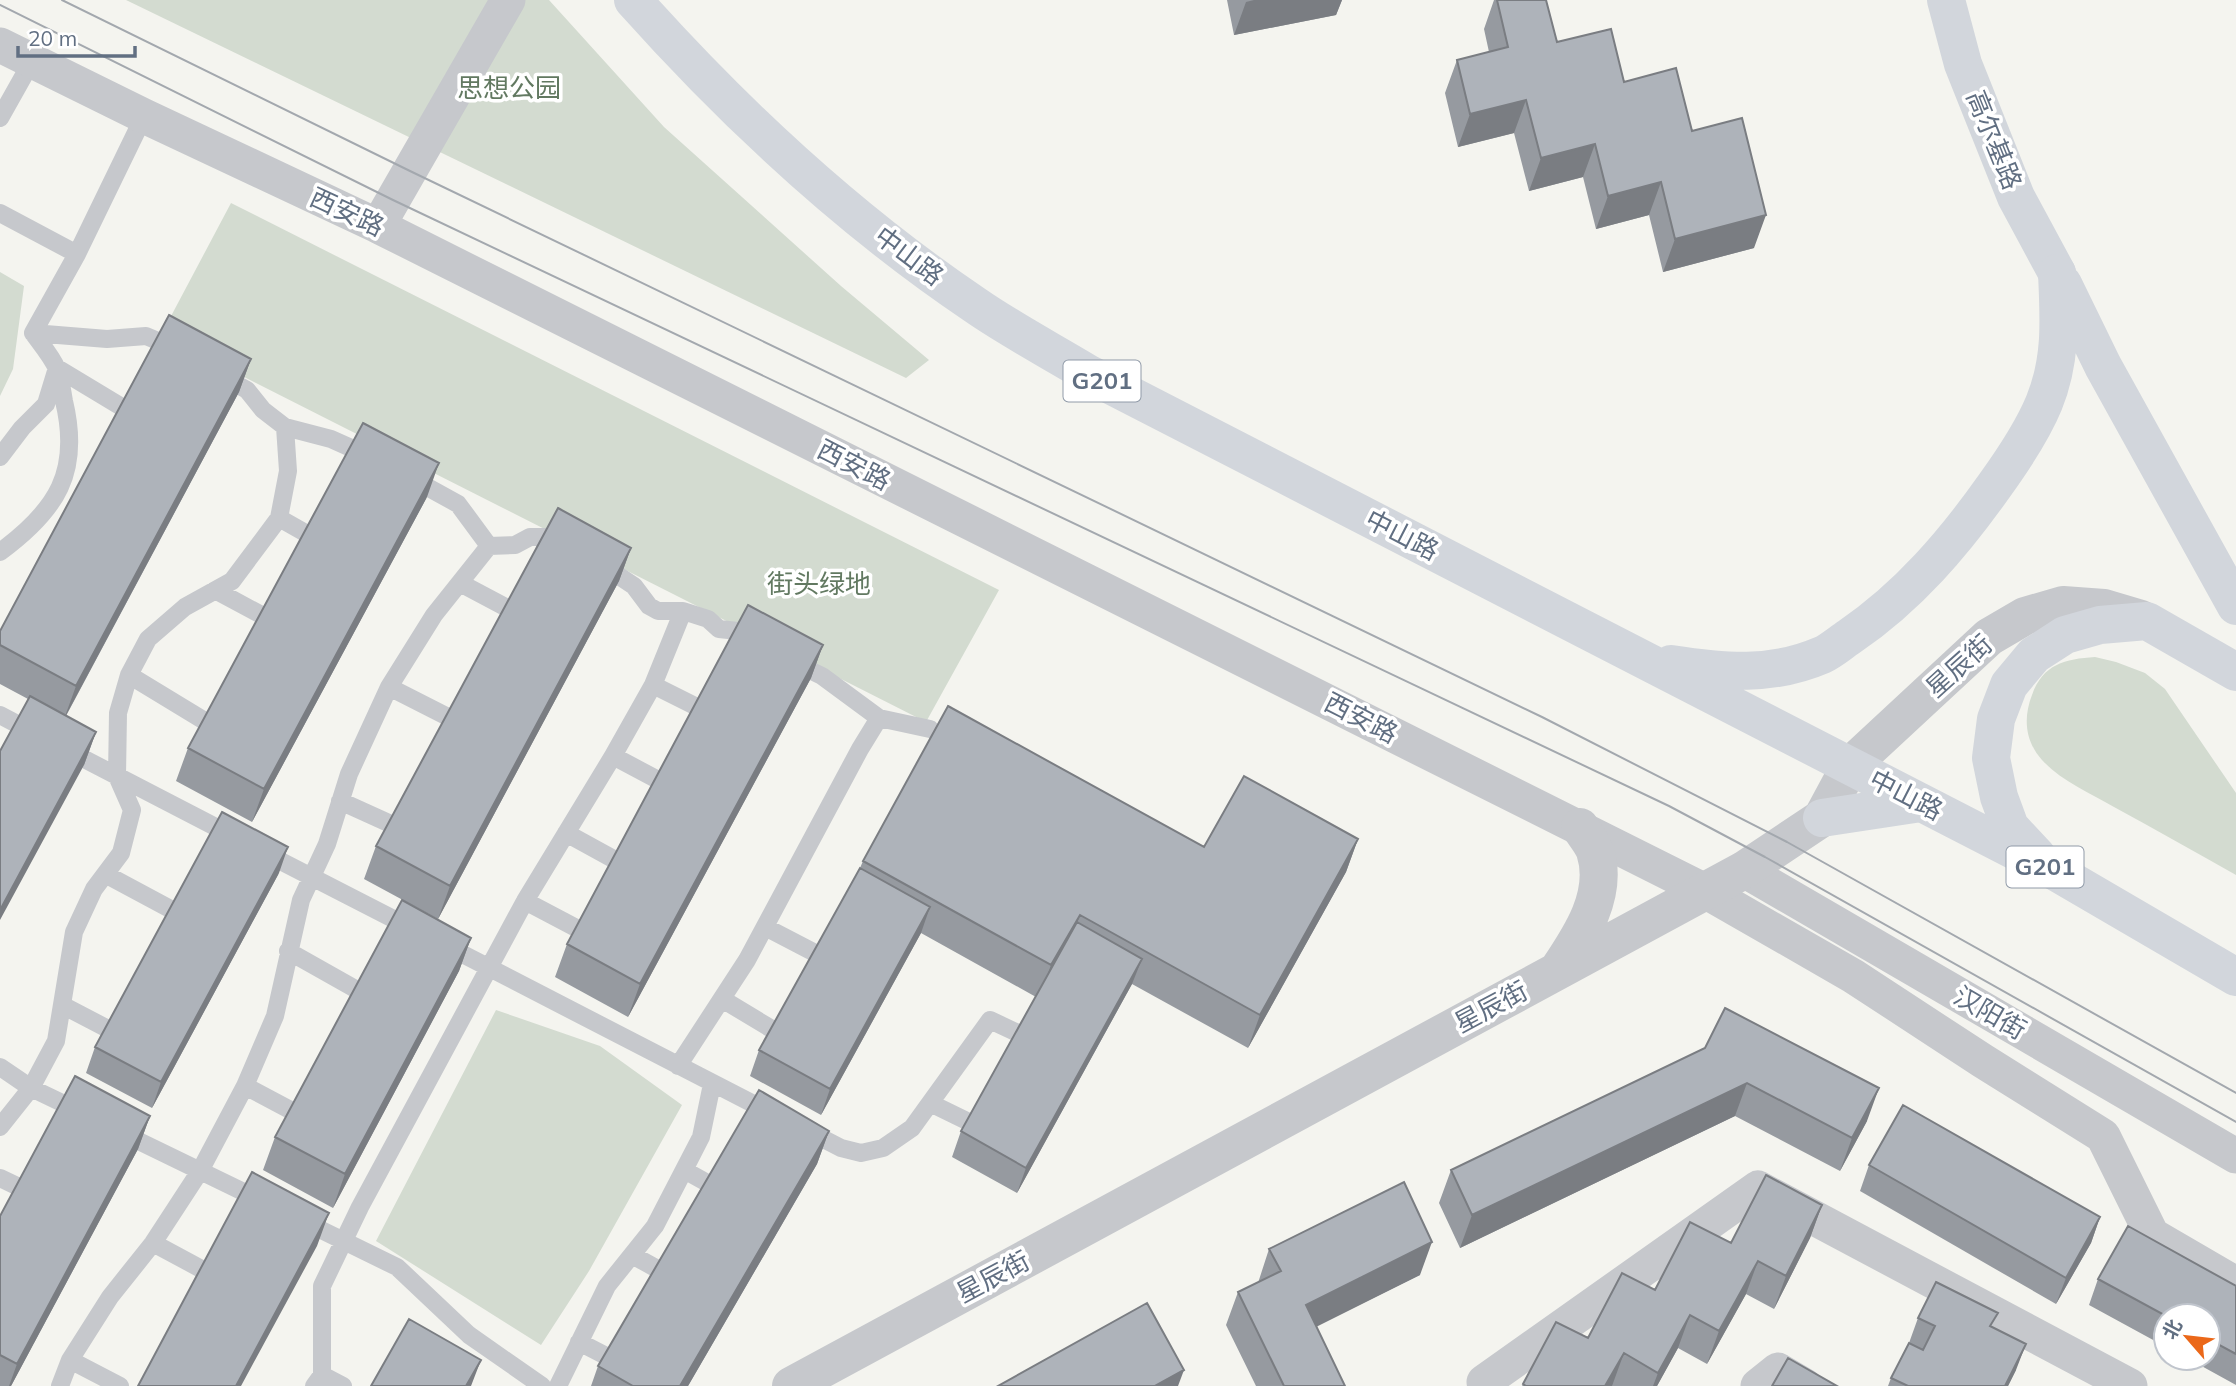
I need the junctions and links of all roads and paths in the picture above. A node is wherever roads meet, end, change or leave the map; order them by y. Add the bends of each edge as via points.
1 (508, 0) edge
2 (633, 0) edge
3 (1946, 0) edge
4 (0, 45) edge
5 (32, 61) junction
6 (144, 116) junction
7 (0, 118) edge
8 (0, 213) edge
9 (378, 226) junction
10 (77, 254) junction
11 (2057, 273) junction
12 (33, 333) junction
13 (188, 355) edge
14 (57, 368) junction
15 (210, 369) edge
16 (125, 409) edge
17 (285, 427) junction
18 (0, 457) edge
19 (42, 513) junction
20 (279, 518) junction
21 (63, 523) edge
22 (309, 535) edge
23 (489, 546) junction
24 (0, 552) edge
25 (460, 583) junction
26 (215, 590) junction
27 (2236, 606) edge
28 (509, 609) edge
29 (683, 611) junction
30 (264, 617) edge
31 (2147, 621) junction
32 (1642, 659) junction
33 (2236, 672) edge
34 (129, 675) junction
35 (653, 685) junction
36 (389, 687) junction
37 (699, 708) edge
38 (0, 715) edge
39 (450, 718) edge
40 (879, 718) junction
41 (208, 723) edge
42 (930, 729) dead end
43 (613, 756) junction
44 (1850, 766) junction
45 (117, 776) junction
46 (660, 781) edge
47 (340, 802) junction
48 (1920, 803) junction
49 (1822, 818) junction
50 (393, 825) edge
51 (1580, 827) junction
52 (566, 833) junction
53 (617, 861) edge
54 (1744, 870) junction
55 (2056, 872) junction
56 (105, 874) junction
57 (312, 877) junction
58 (1705, 891) junction
59 (525, 901) junction
60 (174, 911) edge
61 (765, 927) junction
62 (580, 930) edge
63 (288, 951) junction
64 (817, 954) edge
65 (489, 968) junction
66 (1557, 971) junction
67 (2232, 971) edge
68 (359, 991) edge
69 (722, 999) junction
70 (62, 1005) junction
71 (110, 1030) edge
72 (775, 1031) edge
73 (1020, 1034) edge
74 (678, 1066) junction
75 (0, 1068) edge
76 (712, 1084) junction
77 (245, 1086) junction
78 (31, 1088) junction
79 (930, 1103) junction
80 (294, 1112) edge
81 (971, 1123) edge
82 (0, 1126) edge
83 (2236, 1156) edge
84 (684, 1170) junction
85 (200, 1171) junction
86 (0, 1178) edge
87 (711, 1185) edge
88 (21, 1188) edge
89 (344, 1241) junction
90 (153, 1243) junction
91 (632, 1255) junction
92 (205, 1271) edge
93 (661, 1271) edge
94 (2236, 1284) edge
95 (579, 1342) junction
96 (610, 1358) edge
97 (70, 1360) junction
98 (318, 1381) edge
99 (1484, 1382) dead end
100 (60, 1386) edge
101 (120, 1386) edge
102 (343, 1386) edge
103 (542, 1386) edge
104 (558, 1386) edge
105 (791, 1386) edge
106 (1758, 1386) edge
107 (1805, 1386) edge
108 (2130, 1386) edge

1 - 9 street
2 - 32 main road, 中山路 / G201 via 744,117 854,215 975,305 1089,374
3 - 11 main road, 高尔基路 via 1963,64 2016,197
4 - 5 street, 西安路
5 - 6 street, 西安路
5 - 7 lane
6 - 9 street, 西安路
6 - 10 lane
8 - 10 lane
9 - 51 street, 西安路
10 - 12 lane
11 - 27 main road via 2103,366
11 - 32 main road via 2059,345 2044,403 2015,457 1929,570 1877,618 1823,654 1763,672
12 - 13 lane via 107,339 146,336
12 - 14 lane
14 - 16 lane
14 - 18 lane via 46,404
14 - 19 lane via 71,447 62,486
15 - 17 lane via 247,390
17 - 20 lane via 288,471
17 - 23 lane via 331,439 458,504
19 - 21 lane
19 - 24 lane via 27,532
20 - 22 lane
20 - 26 lane via 232,581
23 - 25 lane
23 - 29 lane via 546,537 597,561 634,586 658,611
25 - 28 lane
25 - 36 lane
26 - 30 lane
26 - 34 lane via 185,607 148,639
29 - 35 lane
29 - 40 lane via 708,619 719,629 738,631 822,676
31 - 33 main road
31 - 44 street, 星辰街 via 2104,608 2063,605 2025,616 1989,636
31 - 55 main road via 2100,625 2065,635 2034,655 2008,685 1996,719 1991,758 1999,797 2010,827
32 - 44 main road, 中山路 / G201
34 - 41 lane
34 - 45 lane via 118,713
35 - 37 lane
35 - 43 lane
36 - 39 lane
36 - 47 lane
38 - 45 lane
40 - 42 lane
40 - 61 lane
43 - 46 lane
43 - 52 lane
44 - 48 main road, 中山路 / G201
44 - 49 street, 星辰街
45 - 56 lane via 132,810 121,853
45 - 57 lane
47 - 50 lane
47 - 57 lane
48 - 49 main road
48 - 55 main road, 中山路 / G201
49 - 54 street, 星辰街
51 - 58 street, 西安路
51 - 66 street via 1595,849 1599,871 1595,904
52 - 53 lane
52 - 59 lane
54 - 58 street, 星辰街
54 - 83 street, 汉阳街
55 - 67 main road, 中山路 / G201
56 - 60 lane
56 - 70 lane via 74,932
57 - 63 lane
57 - 65 lane
58 - 66 street, 星辰街
58 - 94 street, 西安路 via 1853,976 2103,1136 2152,1236
59 - 62 lane
59 - 65 lane
61 - 64 lane
61 - 69 lane
63 - 68 lane
63 - 77 lane via 275,1016
65 - 74 lane
65 - 89 lane
66 - 105 street, 星辰街
69 - 72 lane
69 - 74 lane
70 - 71 lane
70 - 78 lane via 56,1041
73 - 79 lane via 990,1020
74 - 76 lane
75 - 78 lane
76 - 79 lane via 841,1148 861,1153 883,1148 912,1128
76 - 84 lane via 701,1137
77 - 80 lane
77 - 85 lane
78 - 82 lane
78 - 85 lane
79 - 81 lane
84 - 87 lane
84 - 91 lane via 655,1226
85 - 89 lane
85 - 90 lane
86 - 88 lane
89 - 98 lane via 322,1286
89 - 103 lane via 397,1267 469,1335
90 - 92 lane
90 - 97 lane via 110,1297
91 - 93 lane
91 - 95 lane via 607,1286
95 - 96 lane
95 - 104 lane
97 - 100 lane
97 - 101 lane
98 - 102 lane
99 - 108 street via 1758,1188
106 - 107 street via 1778,1370

